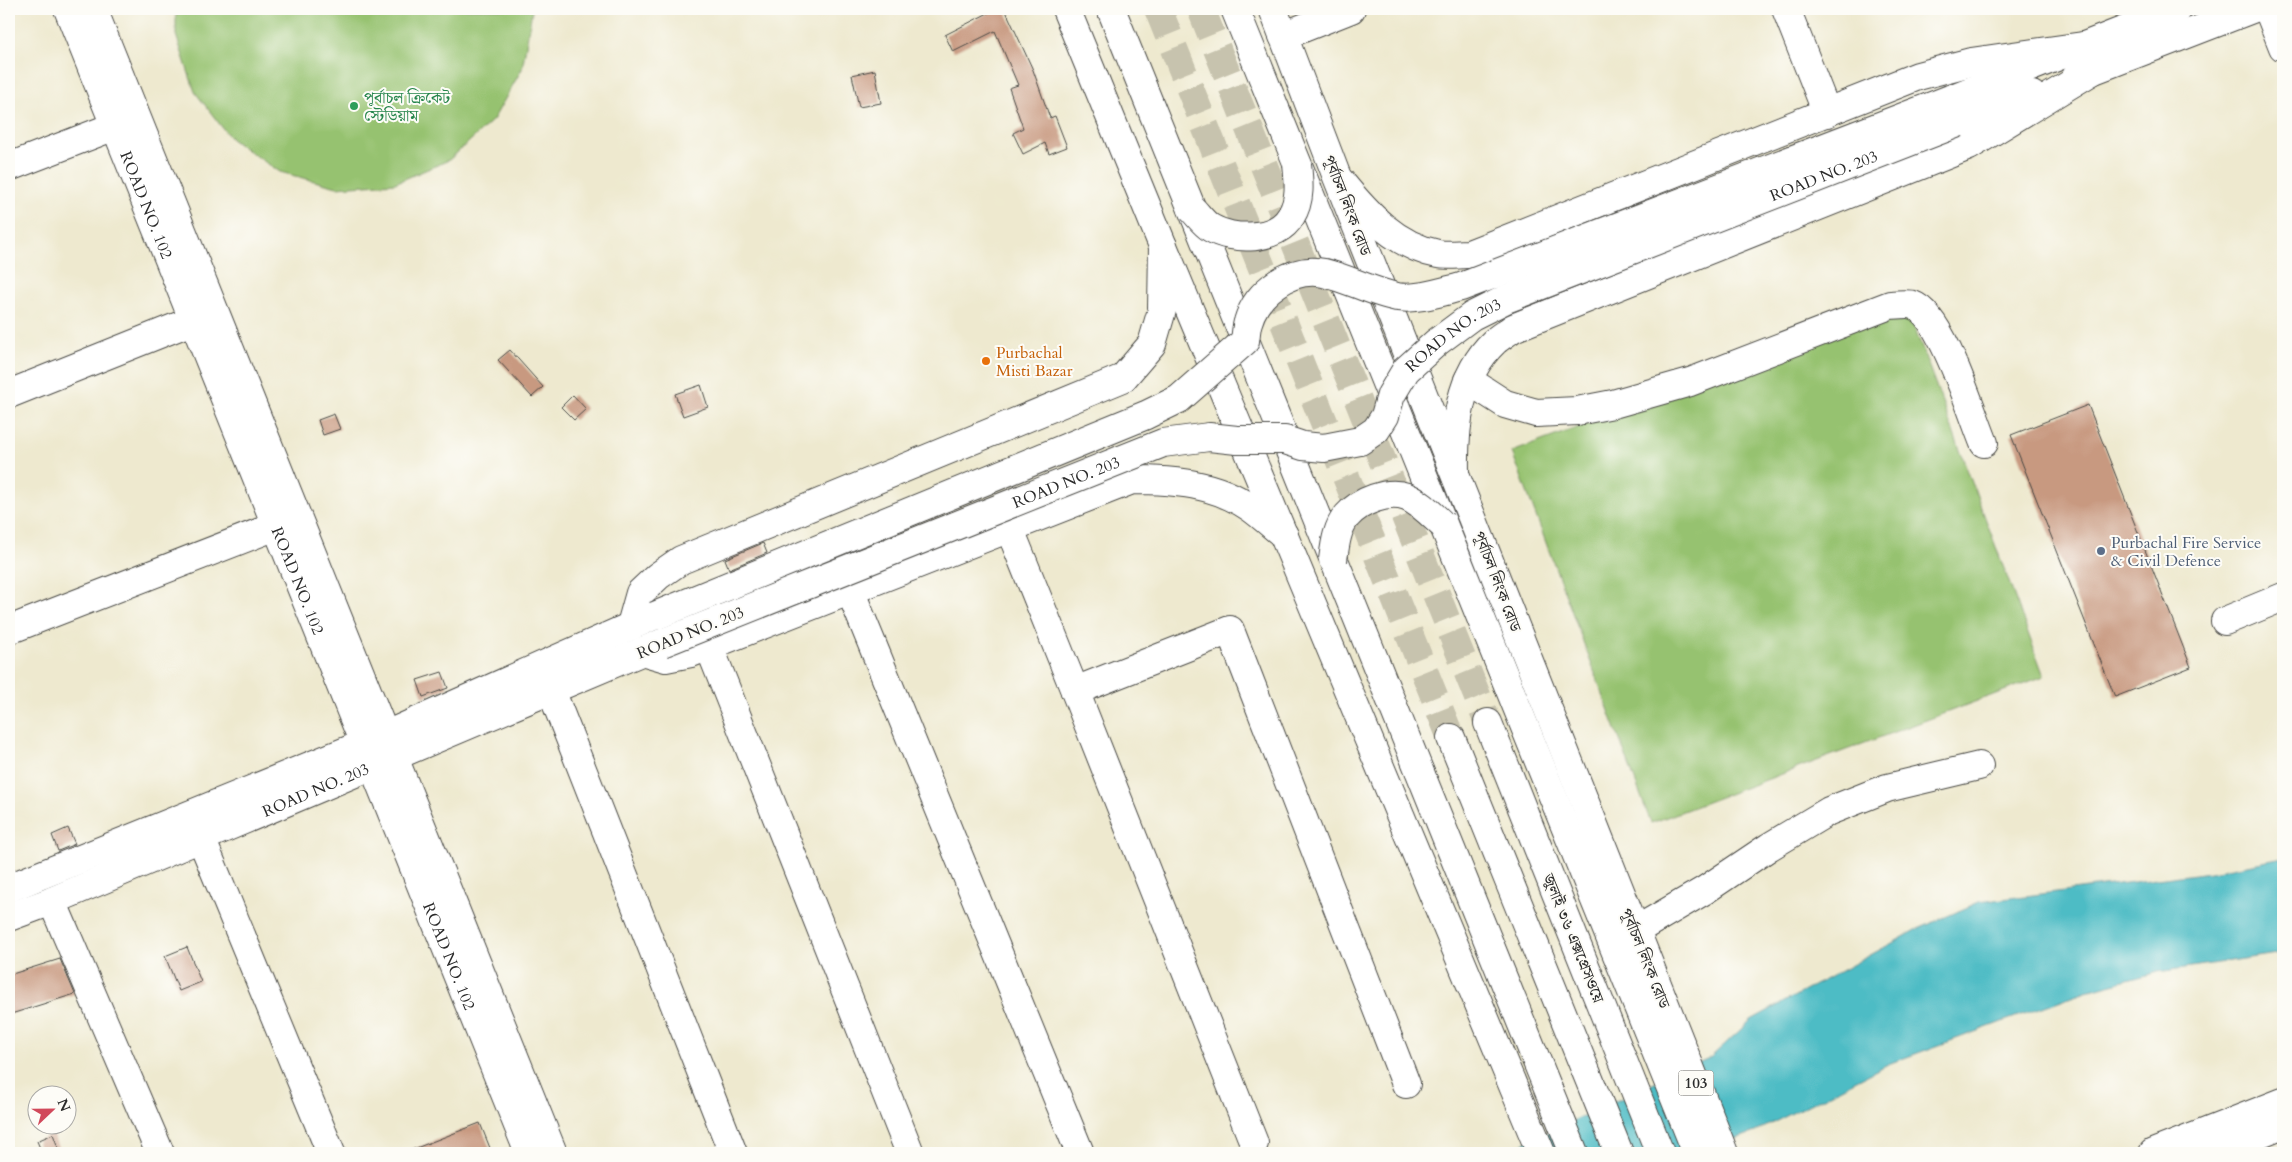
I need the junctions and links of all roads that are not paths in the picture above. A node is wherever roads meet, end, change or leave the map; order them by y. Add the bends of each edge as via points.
1 (68, 9) edge
2 (93, 9) edge
3 (1066, 9) edge
4 (1111, 9) edge
5 (1235, 9) edge
6 (1273, 9) edge
7 (1351, 9) edge
8 (1786, 9) edge
9 (2178, 9) edge
10 (2252, 9) edge
11 (2268, 9) edge
12 (1284, 36) junction
13 (2283, 47) edge
14 (2088, 59) junction
15 (1985, 97) junction
16 (1954, 111) junction
17 (1827, 113) junction
18 (126, 121) junction
19 (1297, 164) junction
20 (9, 167) edge
21 (1337, 177) junction
22 (1192, 209) junction
23 (1163, 246) junction
24 (1345, 281) junction
25 (204, 316) junction
26 (1245, 341) junction
27 (1468, 380) junction
28 (9, 394) edge
29 (1391, 395) junction
30 (1285, 440) junction
31 (1984, 443) dead end
32 (1455, 472) junction
33 (287, 521) junction
34 (1444, 525) junction
35 (1009, 527) junction
36 (1284, 535) junction
37 (1334, 560) junction
38 (850, 590) junction
39 (2283, 597) edge
40 (643, 621) junction
41 (2225, 621) dead end
42 (9, 630) edge
43 (709, 646) junction
44 (652, 647) junction
45 (551, 690) junction
46 (1075, 691) junction
47 (1488, 722) tunnel mouth
48 (1451, 738) tunnel mouth
49 (379, 750) junction
50 (1980, 766) dead end
51 (201, 838) junction
52 (9, 888) edge
53 (52, 901) junction
54 (9, 917) edge
55 (1635, 930) junction
56 (1406, 1084) dead end
57 (2283, 1102) edge
58 (2283, 1124) edge
59 (1254, 1143) dead end
60 (160, 1153) edge
61 (331, 1153) edge
62 (529, 1153) edge
63 (553, 1153) edge
64 (733, 1153) edge
65 (910, 1153) edge
66 (1080, 1153) edge
67 (1541, 1153) edge
68 (1574, 1153) edge
69 (1619, 1153) edge
70 (1660, 1153) edge
71 (1697, 1153) edge
72 (1724, 1153) edge
73 (2153, 1153) edge
74 (2211, 1153) edge

1 - 18 main road, ROAD NO. 102
2 - 18 main road, ROAD NO. 102
3 - 23 main road
4 - 22 main road
5 - 19 main road
6 - 12 main road, পূর্বাচল লিংক রোড
7 - 12 main road
8 - 17 main road
9 - 14 main road, ROAD NO. 203
10 - 14 main road, ROAD NO. 203
11 - 13 main road
12 - 21 main road, পূর্বাচল লিংক রোড
14 - 15 main road, ROAD NO. 203
14 - 15 main road, ROAD NO. 203
15 - 16 main road, ROAD NO. 203
15 - 17 main road, ROAD NO. 203 via 1918,76
15 - 27 main road, ROAD NO. 203 via 1969,146 1513,328 1494,341
16 - 24 main road, ROAD NO. 203, bridge via 1461,288 1399,297
16 - 29 main road, ROAD NO. 203, bridge via 1472,316 1406,370
17 - 21 main road, ROAD NO. 203 via 1469,254 1439,255 1411,245 1387,231 1363,209
18 - 20 main road
18 - 25 main road, ROAD NO. 102
19 - 22 main road, bridge via 1299,188 1296,204 1290,218 1273,231 1238,238 1209,227
19 - 24 main road, bridge
21 - 32 main road, পূর্বাচল লিংক রোড
22 - 26 main road, bridge
23 - 36 main road
23 - 40 main road, ROAD NO. 203 via 1162,310 1152,344 1123,378 681,560 640,593
24 - 26 main road, ROAD NO. 203, bridge via 1324,273 1302,273 1286,279 1267,291 1253,310 1247,323
24 - 29 main road
25 - 28 main road
25 - 33 main road, ROAD NO. 102
26 - 30 main road
26 - 40 main road, ROAD NO. 203, bridge via 1178,399 1146,415
27 - 31 main road via 1505,404 1536,414 1577,411 1690,382 1890,305 1913,305 1928,315 1942,337
27 - 32 main road, ROAD NO. 203 via 1454,438
29 - 30 main road, ROAD NO. 203, bridge via 1385,416 1376,430 1360,441 1324,448
29 - 34 main road, bridge
30 - 37 main road, bridge
30 - 44 main road, ROAD NO. 203, bridge via 1210,437 1163,443
32 - 55 main road, পূর্বাচল লিংক রোড
33 - 42 main road
33 - 49 main road, ROAD NO. 102
34 - 37 main road, bridge via 1405,497 1384,495 1367,501 1347,516 1337,536
34 - 71 main road
35 - 36 main road, ROAD NO. 203 via 1132,480 1172,480 1224,493 1251,508
35 - 38 main road, ROAD NO. 203
35 - 46 main road
36 - 67 main road
37 - 68 main road
38 - 43 main road, ROAD NO. 203
38 - 66 main road
39 - 41 main road
40 - 49 main road, ROAD NO. 203
43 - 44 main road, ROAD NO. 203 via 666,658
43 - 65 main road
44 - 45 main road, ROAD NO. 203
45 - 49 main road, ROAD NO. 203
45 - 64 main road
46 - 56 main road via 1230,630
46 - 59 main road
47 - 70 main road, জুলাই ৩৬ এক্সপ্রেসওয়ে
48 - 69 main road
49 - 51 main road, ROAD NO. 203
49 - 52 main road
49 - 62 main road, ROAD NO. 102
49 - 63 main road, ROAD NO. 102
50 - 55 main road via 1888,788 1829,812
51 - 53 main road, ROAD NO. 203
51 - 61 main road
53 - 54 main road, ROAD NO. 203
53 - 60 main road
55 - 72 main road, পূর্বাচল লিংক রোড / 103
57 - 73 main road
58 - 74 main road

